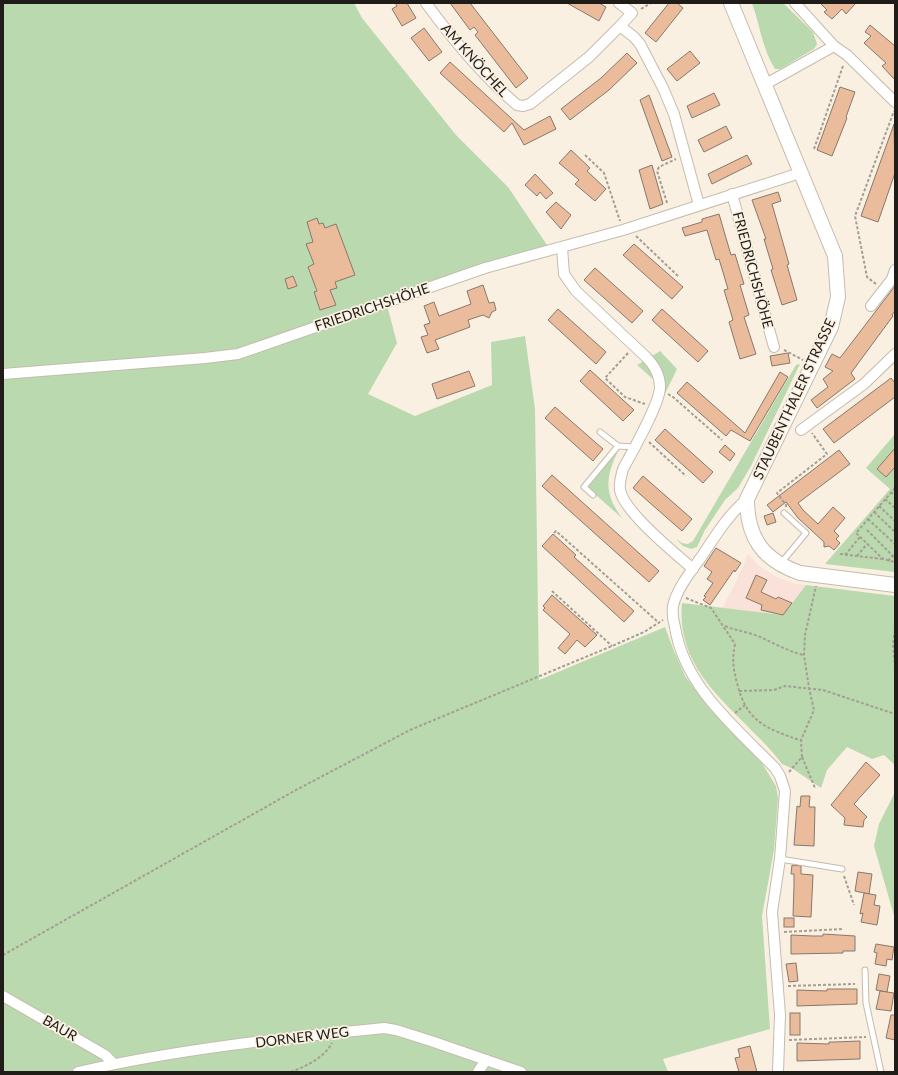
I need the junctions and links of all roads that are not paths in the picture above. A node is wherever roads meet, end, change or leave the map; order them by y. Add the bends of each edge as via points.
1 (426, 3) edge
2 (619, 3) edge
3 (732, 3) edge
4 (795, 3) edge
5 (620, 26) junction
6 (834, 46) junction
7 (764, 85) junction
8 (895, 102) edge
9 (800, 173) junction
10 (732, 194) junction
11 (699, 205) junction
12 (562, 248) junction
13 (895, 270) edge
14 (871, 306) dead end
15 (774, 347) road end
16 (895, 354) edge
17 (3, 374) edge
18 (804, 428) road end
19 (600, 432) dead end
20 (618, 446) junction
21 (634, 447) junction
22 (593, 495) dead end
23 (747, 499) junction
24 (784, 513) road end
25 (780, 564) junction
26 (693, 569) junction
27 (895, 585) edge
28 (780, 859) junction
29 (842, 869) road end
30 (866, 970) dead end
31 (3, 996) edge
32 (486, 1060) junction
33 (114, 1064) junction
34 (78, 1072) edge
35 (478, 1072) edge
36 (521, 1072) edge
37 (778, 1072) edge
38 (882, 1072) edge

1 - 5 street, AM KNÖCHEL via 484,74 517,105 523,106 530,104 589,58
2 - 5 street, AM KNÖCHEL via 632,13
3 - 7 main road, STAUBENTHALER STRASSE
4 - 6 street
5 - 11 street via 634,37 657,76 674,114
6 - 7 street
6 - 8 street via 847,55
7 - 9 main road, STAUBENTHALER STRASSE
9 - 10 street, FRIEDRICHSHÖHE
9 - 23 main road, STAUBENTHALER STRASSE via 835,256 838,297 831,327
10 - 11 street, FRIEDRICHSHÖHE
10 - 15 street, FRIEDRICHSHÖHE
11 - 12 street, FRIEDRICHSHÖHE
12 - 17 street, FRIEDRICHSHÖHE via 485,268 238,354
12 - 21 street via 564,274 576,291 635,346 654,367 658,376 660,390
13 - 14 street via 892,279
16 - 18 street via 864,384
19 - 20 lane
20 - 21 lane
20 - 22 lane via 584,487
21 - 26 street via 620,480 624,501 630,510
23 - 25 main road, STAUBENTHALER STRASSE via 751,532 769,557
23 - 26 street via 734,510
24 - 25 lane via 806,533
25 - 27 main road, STAUBENTHALER STRASSE via 800,573
26 - 28 street via 677,595 672,613 677,640 705,694 780,776 785,791
28 - 29 lane
28 - 37 street via 772,912 779,986
30 - 38 lane via 866,1003
31 - 33 street, BAUR via 105,1055
32 - 33 street, DORNER WEG via 390,1028 229,1046
32 - 35 street
32 - 36 street, DORNER WEG
33 - 34 street, DORNER WEG

